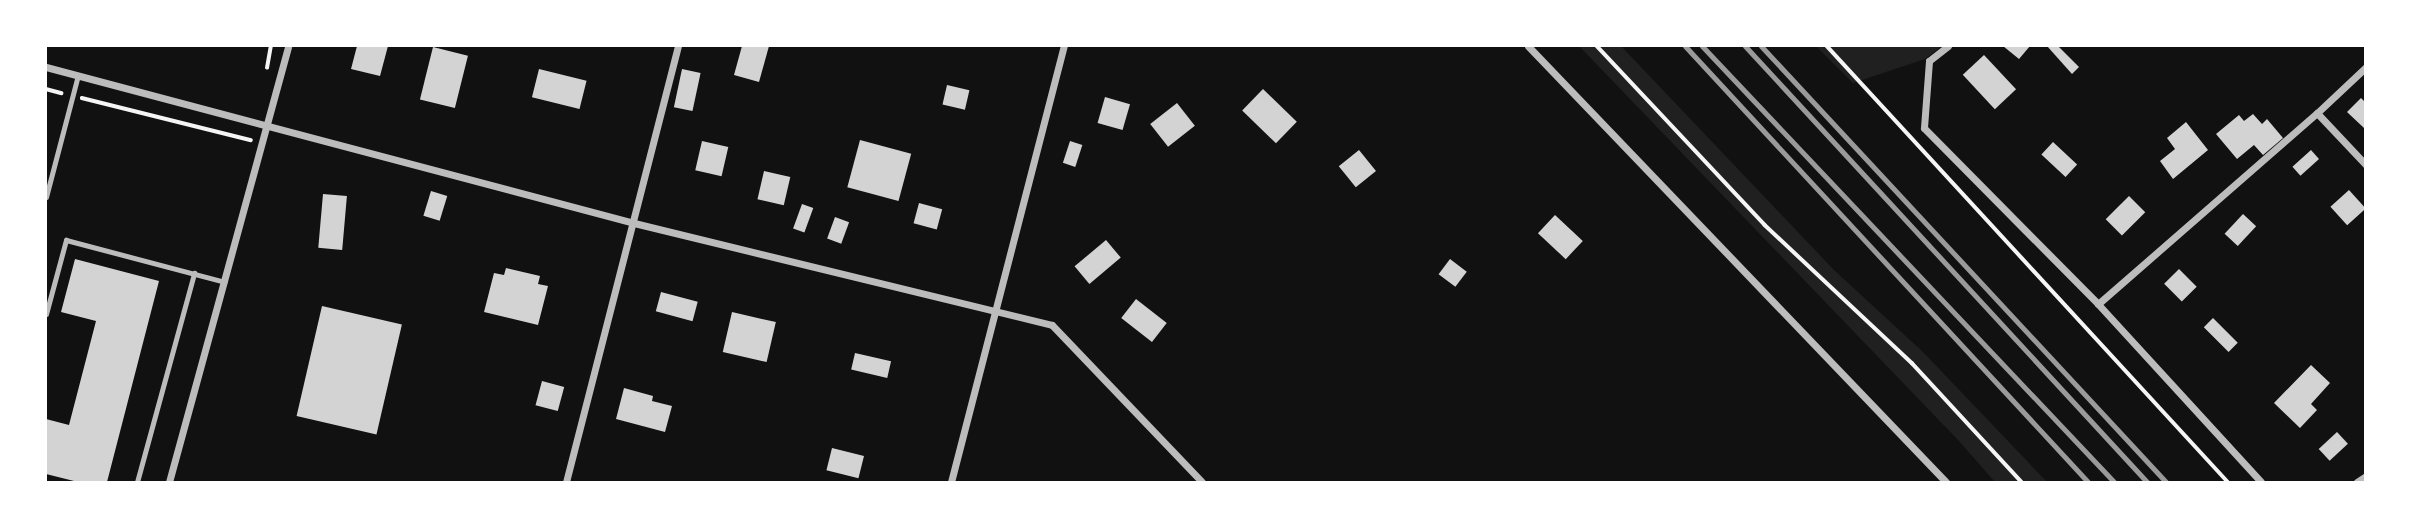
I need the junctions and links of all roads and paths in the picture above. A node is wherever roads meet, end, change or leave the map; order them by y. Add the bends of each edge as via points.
1 (288, 46) edge
2 (678, 46) edge
3 (1064, 46) edge
4 (1528, 46) edge
5 (1597, 46) edge
6 (1827, 46) edge
7 (1948, 46) edge
8 (2365, 66) edge
9 (46, 67) edge
10 (78, 75) junction
11 (46, 89) edge
12 (72, 96) junction
13 (2318, 113) junction
14 (268, 126) junction
15 (263, 143) junction
16 (2365, 165) edge
17 (46, 197) edge
18 (634, 223) junction
19 (194, 273) junction
20 (225, 282) junction
21 (2098, 304) junction
22 (995, 311) junction
23 (46, 314) edge
24 (2365, 476) edge
25 (137, 482) edge
26 (169, 482) edge
27 (566, 482) edge
28 (951, 482) edge
29 (1202, 482) edge
30 (1946, 482) edge
31 (2022, 482) edge
32 (2228, 482) edge
33 (2262, 482) edge
34 (2357, 482) edge

1 - 14 street
2 - 18 street
3 - 22 street
4 - 30 street
5 - 31 path via 1765,225 1912,363
6 - 32 path
7 - 21 street via 1928,61 1924,128
8 - 13 street
9 - 10 street
10 - 12 lane
10 - 14 street
11 - 12 path
12 - 15 path
12 - 17 lane
13 - 16 street
13 - 21 street
14 - 15 street
14 - 18 street
15 - 20 street
18 - 22 street
18 - 27 street
19 - 20 lane
19 - 23 lane via 66,240
19 - 25 lane
20 - 26 street
21 - 33 street
22 - 28 street
22 - 29 street via 1052,325
24 - 34 street

